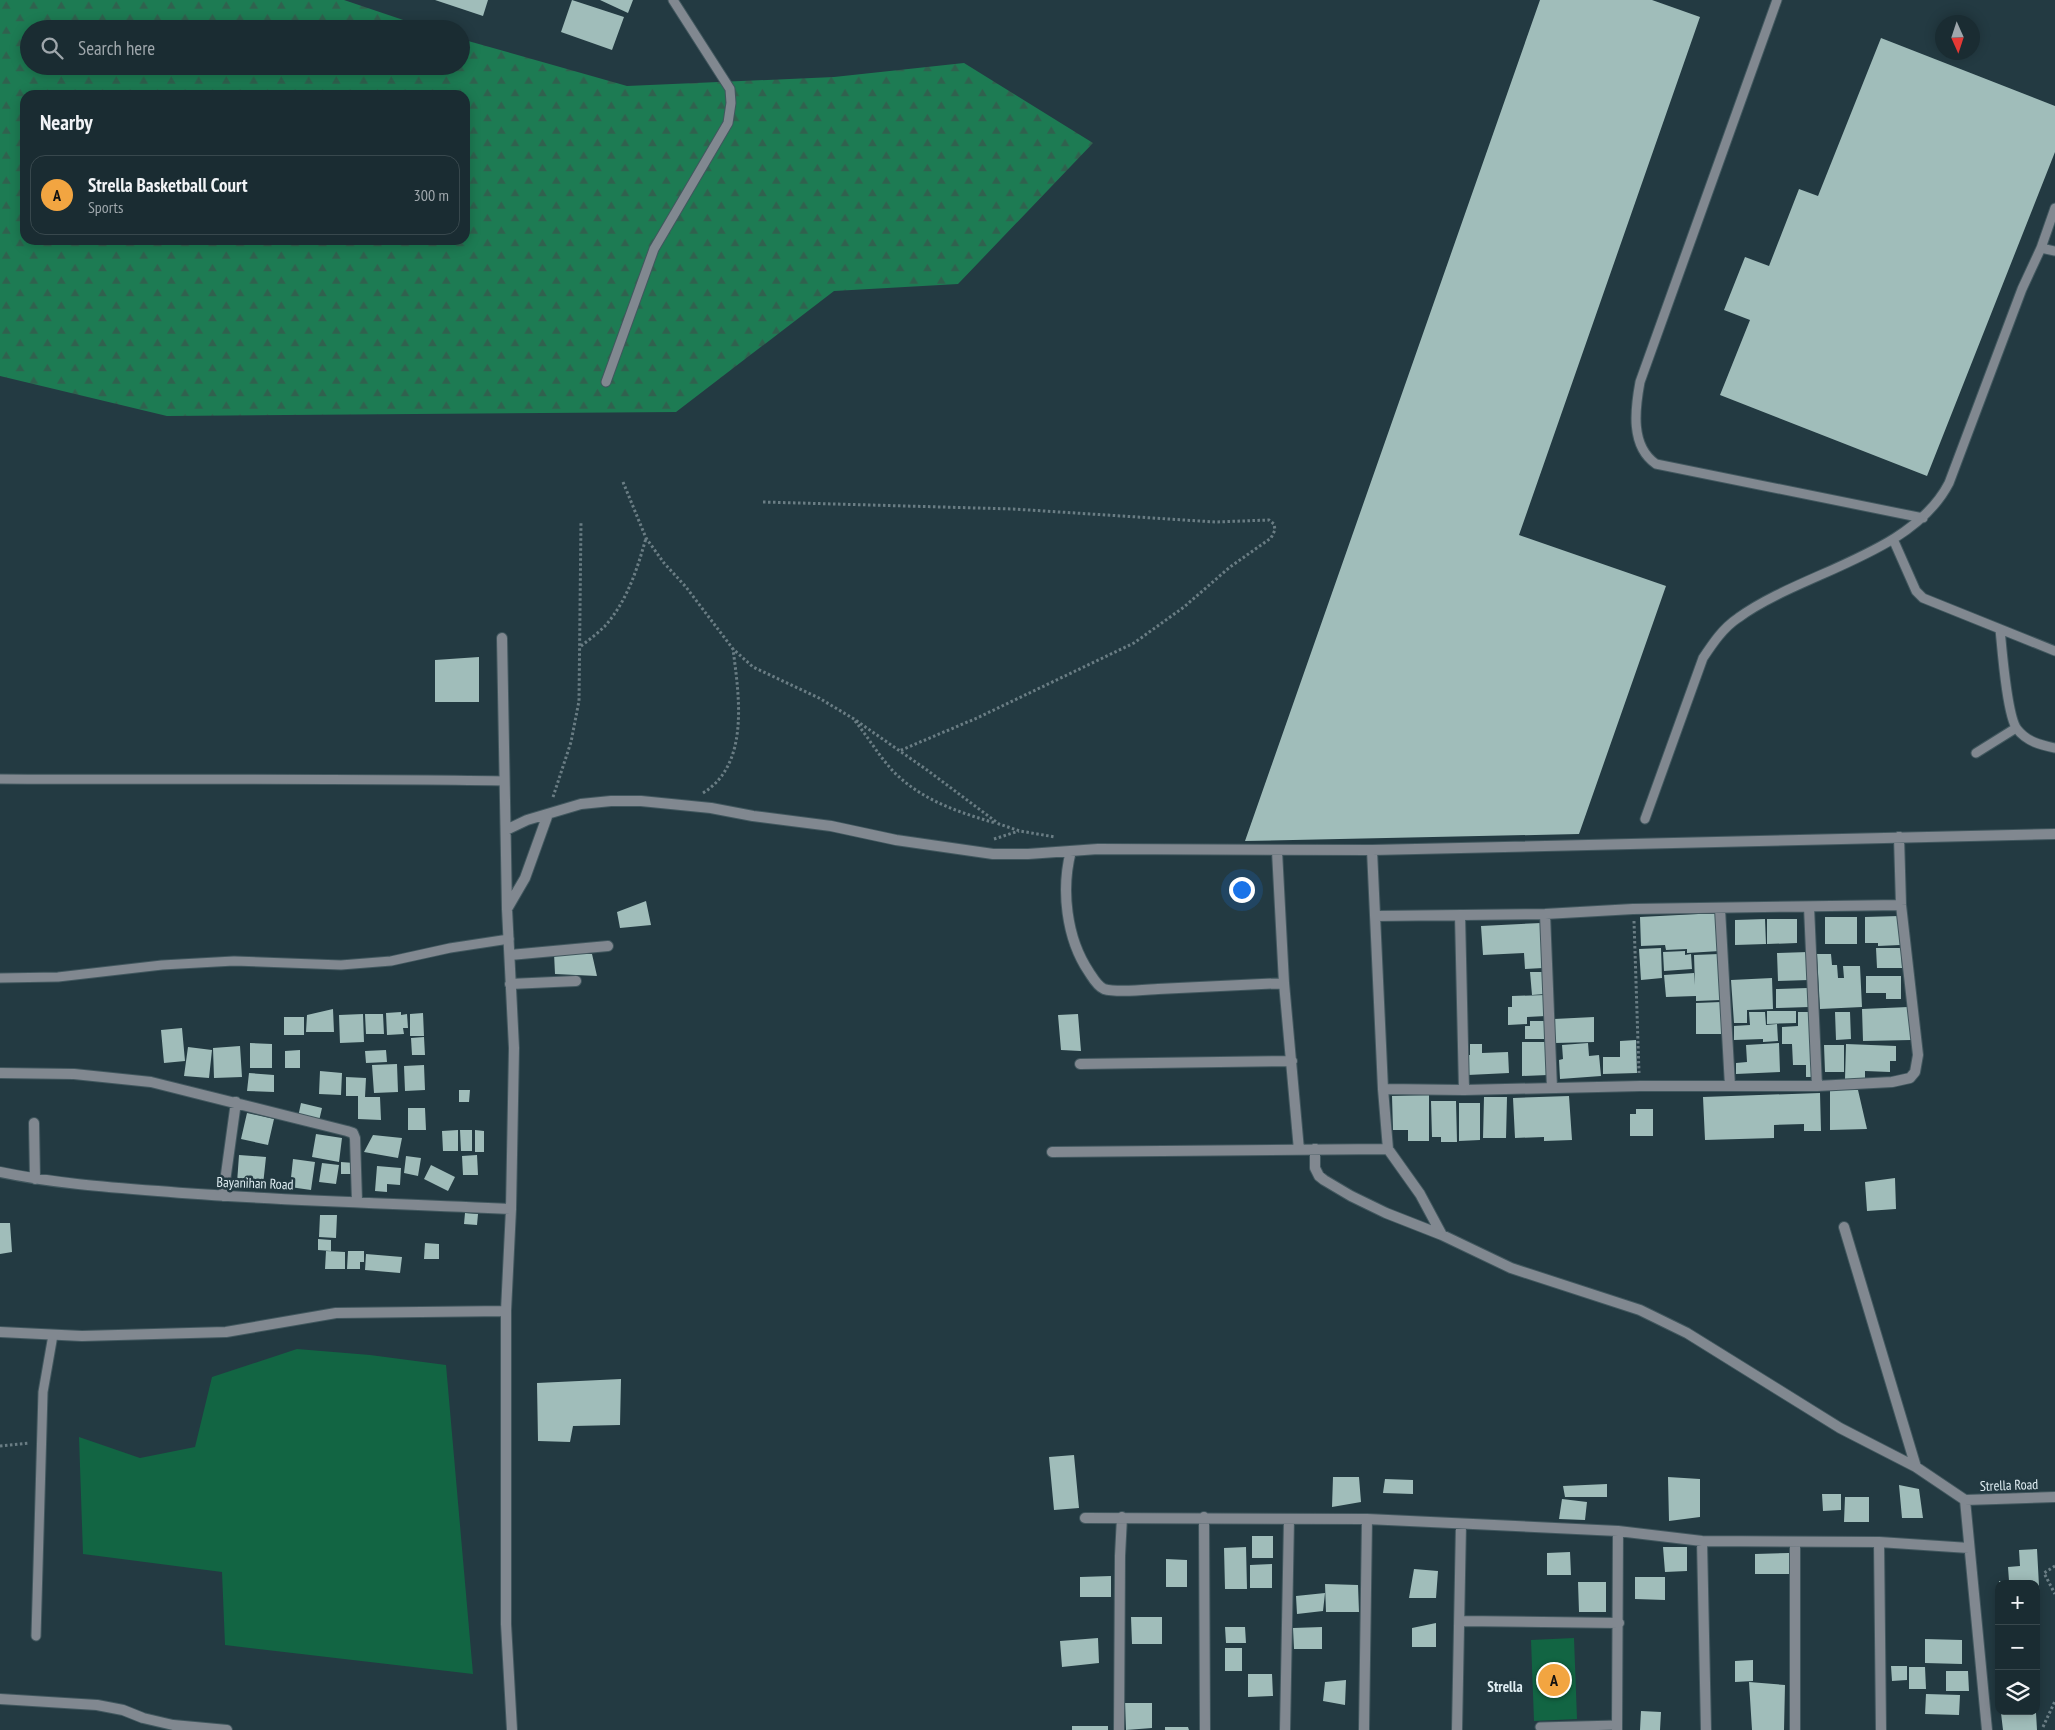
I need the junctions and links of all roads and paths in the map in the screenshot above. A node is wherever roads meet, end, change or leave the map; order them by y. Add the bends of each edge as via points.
1 (673, 0) edge
2 (1777, 0) edge
3 (2055, 208) edge
4 (2041, 248) junction
5 (2055, 251) edge
6 (606, 382) dead end
7 (623, 482) dead end
8 (763, 502) dead end
9 (1923, 518) junction
10 (581, 521) dead end
11 (646, 538) junction
12 (1893, 539) junction
13 (2000, 629) junction
14 (502, 638) dead end
15 (581, 646) junction
16 (733, 648) junction
17 (2055, 651) edge
18 (854, 719) junction
19 (2016, 728) junction
20 (2055, 748) edge
21 (899, 751) junction
22 (1976, 753) dead end
23 (0, 778) edge
24 (504, 781) junction
25 (683, 805) junction
26 (548, 814) junction
27 (1645, 819) dead end
28 (999, 824) junction
29 (506, 830) junction
30 (2055, 834) edge
31 (1899, 837) junction
32 (1071, 850) junction
33 (1277, 850) junction
34 (1372, 850) junction
35 (1901, 905) junction
36 (1809, 907) junction
37 (508, 909) junction
38 (1633, 909) junction
39 (1720, 909) junction
40 (1545, 914) junction
41 (1460, 915) junction
42 (1376, 916) junction
43 (509, 939) junction
44 (608, 946) dead end
45 (510, 955) junction
46 (0, 978) edge
47 (576, 981) dead end
48 (1284, 983) junction
49 (510, 984) junction
50 (1292, 1062) junction
51 (1080, 1064) dead end
52 (0, 1073) edge
53 (1640, 1086) junction
54 (1730, 1086) junction
55 (1817, 1086) junction
56 (1552, 1088) junction
57 (1383, 1089) junction
58 (1464, 1090) junction
59 (236, 1102) junction
60 (34, 1123) dead end
61 (1315, 1149) junction
62 (1388, 1149) junction
63 (1299, 1150) junction
64 (1052, 1152) dead end
65 (0, 1172) edge
66 (34, 1179) junction
67 (223, 1196) junction
68 (357, 1201) junction
69 (511, 1208) junction
70 (1844, 1227) dead end
71 (1442, 1234) junction
72 (506, 1311) junction
73 (0, 1332) edge
74 (53, 1335) junction
75 (41, 1441) junction
76 (0, 1446) edge
77 (1916, 1467) junction
78 (2055, 1497) edge
79 (1965, 1500) junction
80 (1122, 1517) junction
81 (1204, 1517) junction
82 (1085, 1518) dead end
83 (1289, 1519) junction
84 (1367, 1519) junction
85 (1460, 1524) junction
86 (1618, 1531) junction
87 (1702, 1541) junction
88 (1795, 1542) junction
89 (1879, 1542) junction
90 (1969, 1548) junction
91 (2055, 1566) edge
92 (2055, 1594) edge
93 (1460, 1621) junction
94 (1618, 1622) junction
95 (36, 1636) dead end
96 (0, 1699) edge
97 (2055, 1701) edge
98 (1540, 1727) dead end
99 (1617, 1727) edge
100 (2043, 1727) dead end
101 (227, 1730) edge
102 (512, 1730) edge
103 (1119, 1730) edge
104 (1205, 1730) edge
105 (1285, 1730) edge
106 (1364, 1730) edge
107 (1457, 1730) edge
108 (1706, 1730) edge
109 (1796, 1730) edge
110 (1881, 1730) edge
111 (1987, 1730) edge

1 - 6 lane via 730,89 728,123 654,249
2 - 9 lane via 1640,382 1636,420 1641,448 1656,464
3 - 4 lane
4 - 5 lane
4 - 9 lane via 2022,289 1949,483 1935,507
7 - 11 path
8 - 21 path via 1022,510 1215,522 1269,520 1274,524 1276,530 1271,538 1134,643 977,718
9 - 12 lane
10 - 15 path
11 - 15 path via 636,574 619,606 604,627
11 - 16 path
12 - 13 lane via 1916,590 1923,598
12 - 27 lane via 1759,605 1737,618 1718,637 1703,658
13 - 17 lane
13 - 19 lane
14 - 24 street
15 - 26 path via 579,701
16 - 18 path via 753,667 819,698
16 - 25 path via 738,688 734,750 726,770 712,787
18 - 21 path
18 - 28 path via 893,770 915,790 962,813
19 - 20 lane via 2025,738
19 - 22 lane
21 - 28 path
23 - 24 lane
24 - 29 street
25 - 26 street via 610,801 581,804
25 - 32 street via 831,826 963,851 1028,854
26 - 29 street
26 - 37 street via 525,878
28 - 32 path via 1020,831 1051,835 1064,841
29 - 37 street
30 - 31 street
31 - 34 street
31 - 35 street
32 - 33 street
32 - 48 street via 1066,875 1070,926 1078,954 1102,988 1147,990
33 - 34 street
33 - 48 street
34 - 42 street
35 - 36 street
35 - 55 street via 1918,1055 1915,1072 1910,1078 1892,1082
36 - 39 street
36 - 55 street
37 - 43 street
38 - 39 street
38 - 40 street
38 - 53 path
39 - 54 street
40 - 41 street
40 - 56 street
41 - 42 street
41 - 58 street
42 - 57 street
43 - 45 street
43 - 46 lane via 383,962 331,965 225,962
44 - 45 street
45 - 49 street
47 - 49 street
48 - 50 street
49 - 69 street via 514,1048
50 - 51 street
50 - 63 street
52 - 59 street via 74,1074 151,1082
53 - 54 street
53 - 56 street
54 - 55 street
56 - 58 street
57 - 58 street
57 - 62 street
59 - 67 street
59 - 68 street via 353,1133 356,1138
60 - 66 street
61 - 62 street
61 - 63 street
61 - 71 street via 1315,1168 1324,1180 1386,1213
62 - 71 street via 1420,1194
63 - 64 street
65 - 66 street, Bayanihan Road
66 - 67 street, Bayanihan Road
67 - 68 street, Bayanihan Road
68 - 69 street, Bayanihan Road
69 - 72 street
70 - 77 street
71 - 77 street via 1511,1268 1640,1310 1687,1333 1840,1428
72 - 74 street via 336,1313 226,1332
72 - 102 street via 506,1624
73 - 74 street
74 - 75 lane via 44,1392
75 - 76 path
75 - 95 lane
77 - 79 street
78 - 79 street, Strella Road
79 - 90 street
80 - 81 street
80 - 82 street
80 - 103 street
81 - 83 street
81 - 104 street
83 - 84 street
83 - 105 street
84 - 85 street
84 - 106 street
85 - 86 street
85 - 93 street
86 - 87 street
86 - 94 street
87 - 88 street
87 - 108 street
88 - 89 street
88 - 109 street
89 - 90 street
89 - 110 street
90 - 111 street
91 - 92 path via 2044,1573
93 - 94 street
93 - 107 street
94 - 99 street
96 - 101 street via 97,1705 173,1725
97 - 100 path
98 - 99 lane

